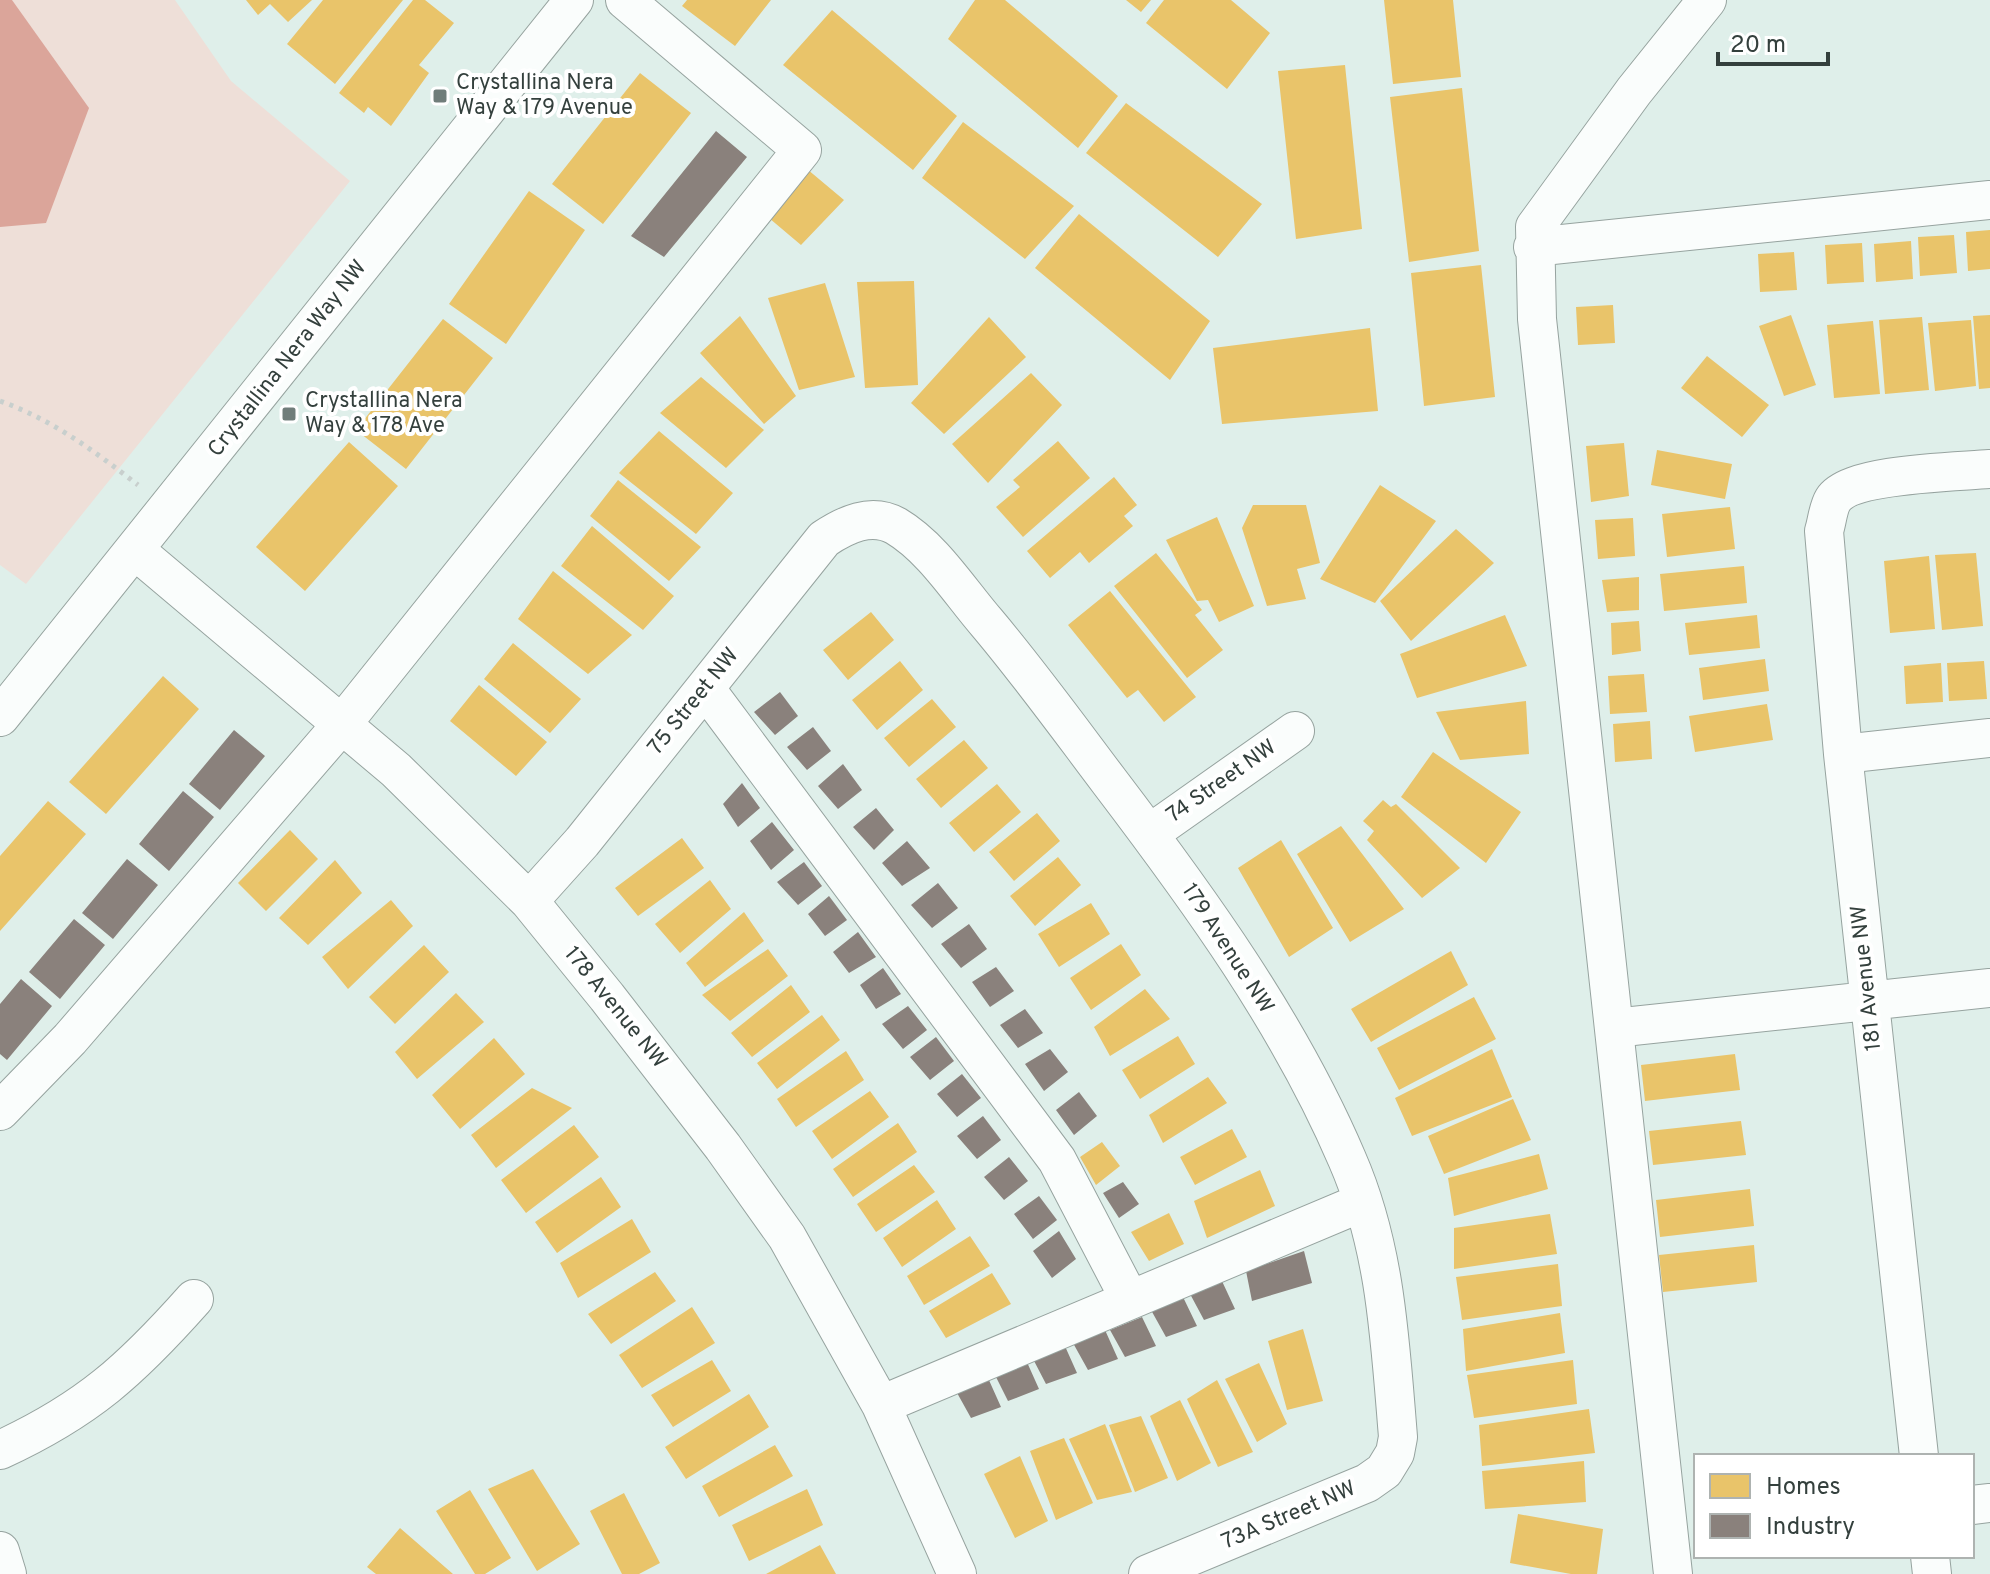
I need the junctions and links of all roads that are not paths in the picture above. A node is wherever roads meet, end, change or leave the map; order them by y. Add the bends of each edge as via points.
1 (625, 0) edge
2 (1707, 0) edge
3 (565, 3) edge
4 (1990, 200) edge
5 (1533, 247) junction
6 (1990, 469) edge
7 (870, 520) joint
8 (136, 551) junction
9 (705, 688) junction
10 (0, 717) edge
11 (342, 724) junction
12 (1295, 731) dead end
13 (1990, 738) edge
14 (1843, 754) junction
15 (1149, 834) junction
16 (529, 901) junction
17 (1990, 988) edge
18 (1870, 1001) junction
19 (1614, 1028) junction
20 (0, 1111) edge
21 (1363, 1202) junction
22 (1129, 1298) junction
23 (194, 1299) dead end
24 (881, 1405) junction
25 (0, 1450) edge
26 (1919, 1454) edge
27 (1384, 1471) joint
28 (0, 1551) edge
29 (7, 1574) edge
30 (957, 1574) edge
31 (1148, 1574) edge
32 (1673, 1574) edge

1 - 11 street via 802,150
2 - 5 street via 1535,227
3 - 8 street, Crystallina Nera Way NW
4 - 5 street
5 - 19 street via 1538,335
6 - 14 street, 181 Avenue NW via 1871,481 1833,499 1824,531 1825,563
7 - 9 street, 75 Street NW via 845,524 824,539
7 - 15 street, 179 Avenue NW via 894,525 937,565 1015,657
8 - 10 street, Crystallina Nera Way NW
8 - 11 street, 178 Avenue NW
9 - 16 street, 75 Street NW
9 - 22 street via 1057,1160
11 - 16 street, 178 Avenue NW
11 - 20 street via 70,1039
12 - 15 street, 74 Street NW
13 - 14 street
14 - 18 street, 181 Avenue NW
15 - 21 street, 179 Avenue NW via 1290,1047 1347,1158
16 - 24 street, 178 Avenue NW via 669,1074 787,1237
17 - 18 street
18 - 19 street
18 - 26 street, 181 Avenue NW
19 - 32 street
21 - 22 street
21 - 27 street, 179 Avenue NW via 1384,1280 1398,1437
22 - 24 street
23 - 25 street via 140,1360 101,1392 64,1418
24 - 30 street, 178 Avenue NW
27 - 31 street, 73A Street NW via 1345,1495
28 - 29 street

